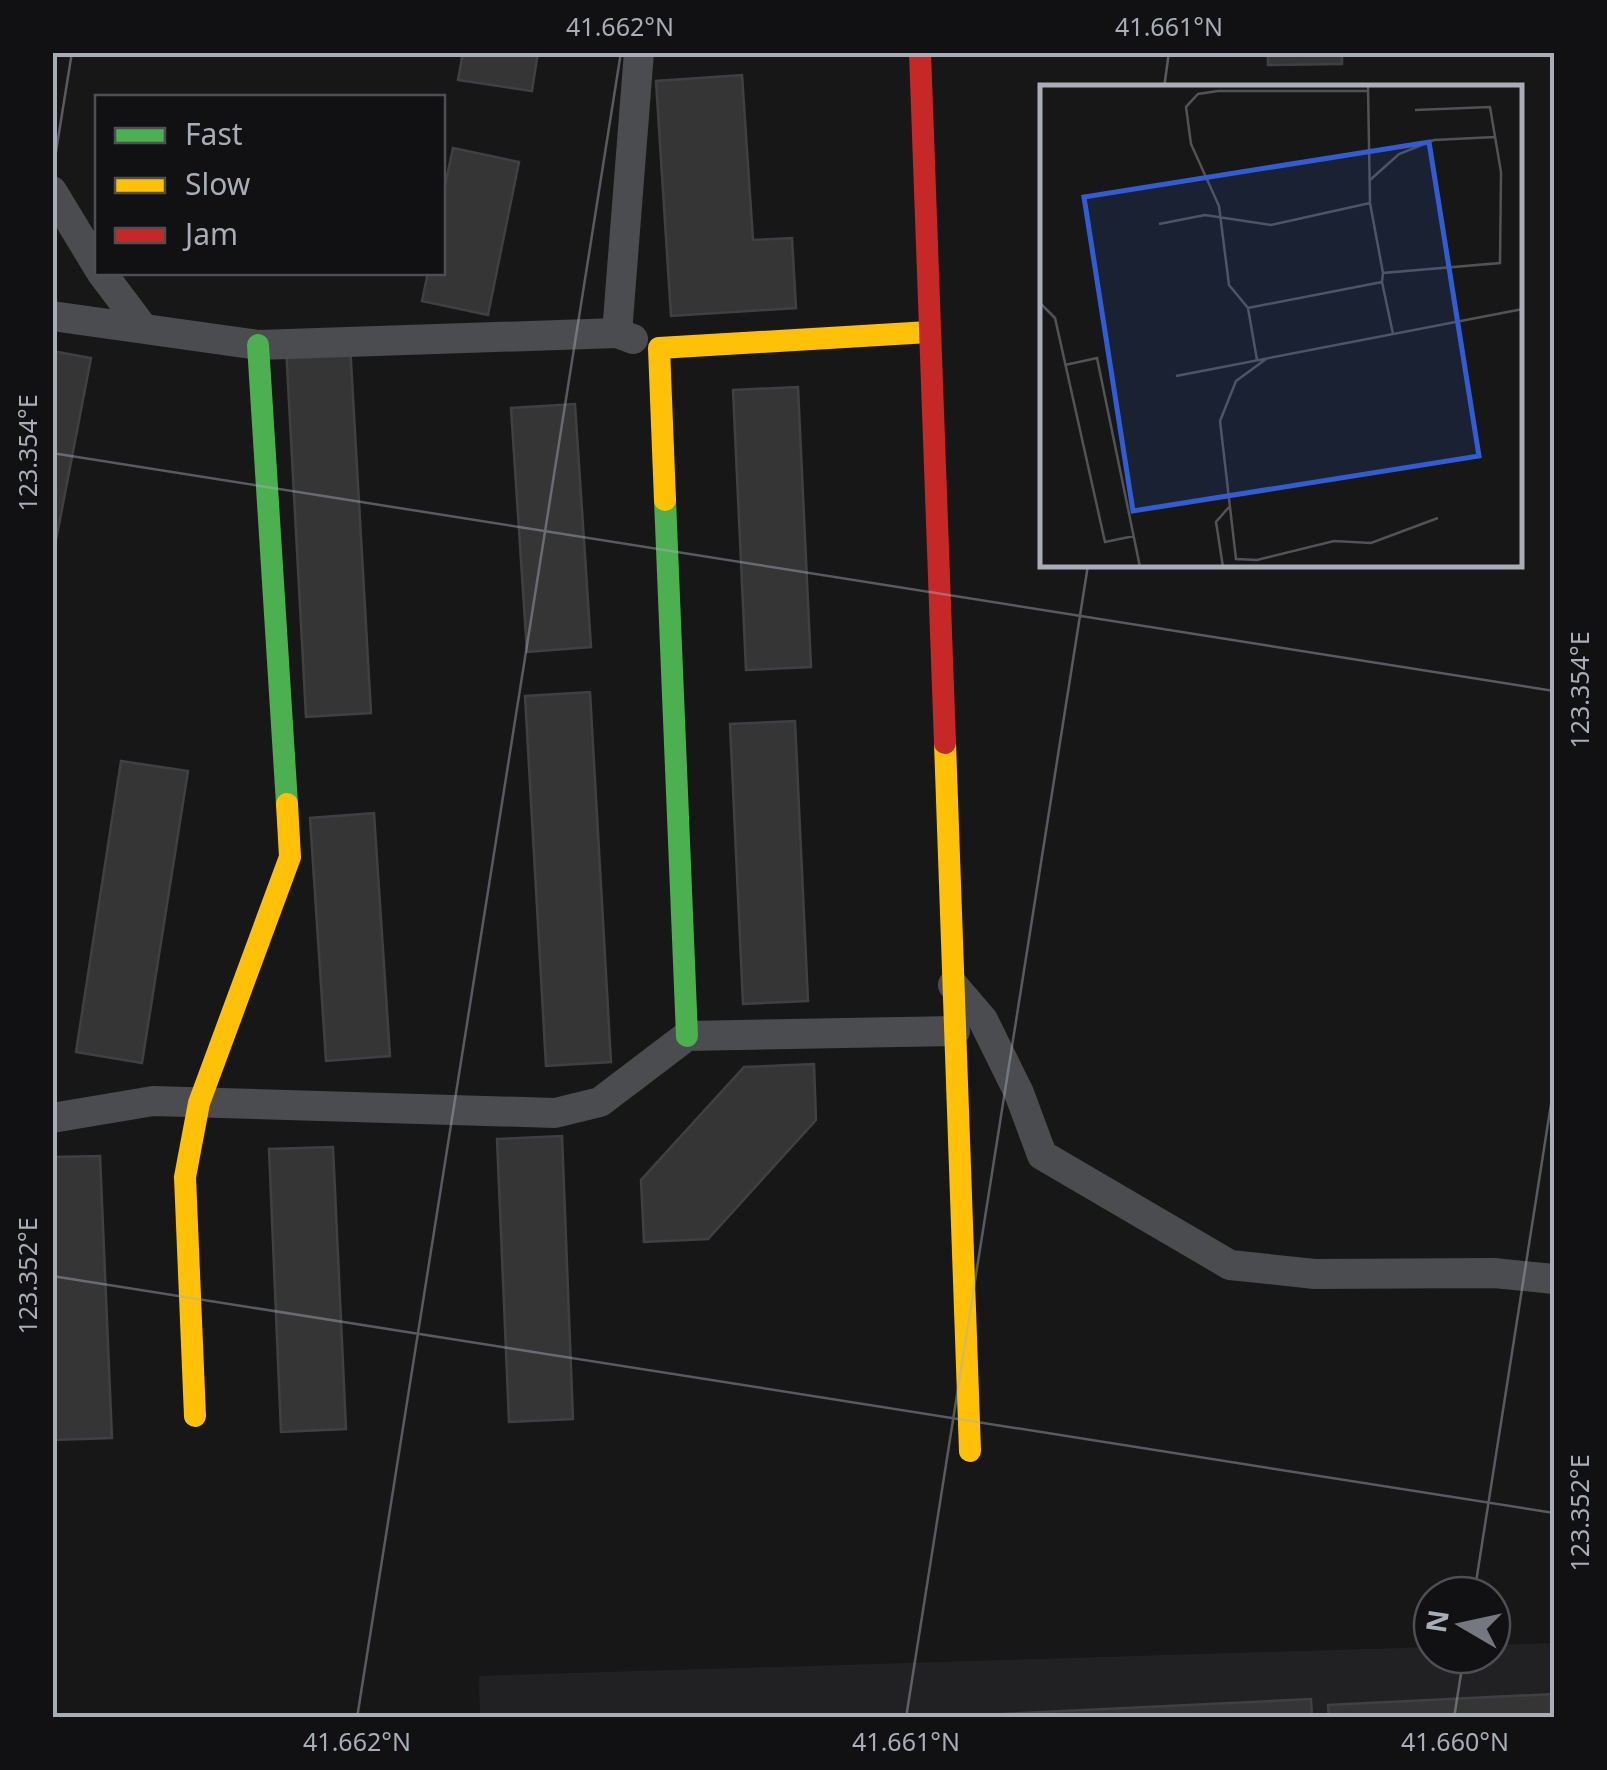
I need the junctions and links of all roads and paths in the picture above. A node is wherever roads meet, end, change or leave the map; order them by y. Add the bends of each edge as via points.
1 (639, 52) edge
2 (920, 52) edge
3 (52, 190) edge
4 (95, 263) edge
5 (103, 275) edge
6 (52, 316) edge
7 (142, 328) junction
8 (929, 332) junction
9 (617, 333) junction
10 (258, 344) junction
11 (660, 348) junction
12 (953, 984) junction
13 (954, 1031) junction
14 (687, 1036) junction
15 (199, 1103) junction
16 (52, 1118) edge
17 (1554, 1278) edge
18 (194, 1416) dead end
19 (970, 1451) dead end

1 - 9 street
2 - 8 street
3 - 4 street
5 - 7 street
6 - 7 street
7 - 10 street
8 - 11 street
8 - 12 street
9 - 10 street
9 - 11 street
10 - 15 street via 290,857
11 - 14 street
12 - 13 street
12 - 17 street via 983,1020 1042,1155 1230,1265 1316,1274
13 - 14 street
13 - 19 street
14 - 15 street via 600,1102 555,1113
15 - 16 street via 153,1102
15 - 18 street via 185,1177

